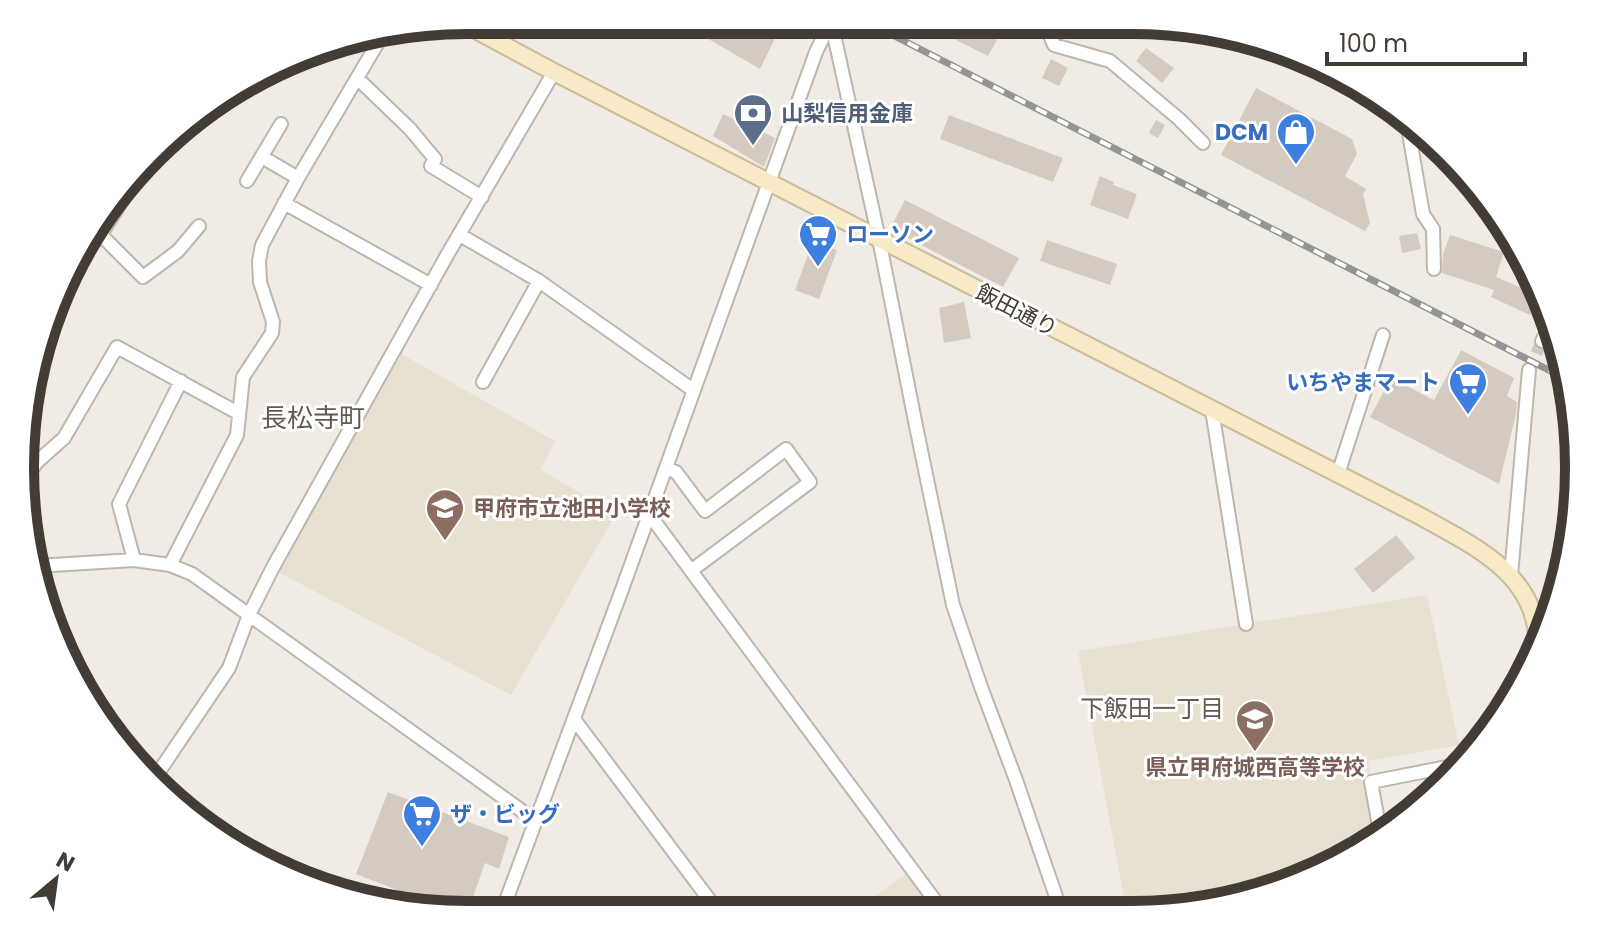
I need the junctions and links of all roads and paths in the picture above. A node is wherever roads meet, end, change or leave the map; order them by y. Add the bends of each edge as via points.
1 (483, 34) edge
2 (825, 34) edge
3 (834, 34) edge
4 (1049, 34) edge
5 (377, 43) edge
6 (554, 72) junction
7 (357, 78) junction
8 (281, 124) dead end
9 (1409, 136) edge
10 (1203, 143) dead end
11 (262, 157) junction
12 (298, 178) junction
13 (247, 181) dead end
14 (770, 181) junction
15 (482, 197) junction
16 (284, 203) junction
17 (199, 226) dead end
18 (101, 235) edge
19 (460, 235) junction
20 (879, 239) junction
21 (1434, 269) dead end
22 (539, 281) junction
23 (431, 285) junction
24 (1383, 335) dead end
25 (1544, 336) edge
26 (1542, 341) tunnel mouth
27 (1529, 370) tunnel mouth
28 (181, 381) junction
29 (483, 382) dead end
30 (693, 390) junction
31 (1212, 410) junction
32 (238, 413) junction
33 (34, 466) edge
34 (666, 468) junction
35 (1338, 474) junction
36 (649, 514) junction
37 (134, 560) junction
38 (45, 565) edge
39 (170, 565) junction
40 (692, 570) junction
41 (1511, 575) junction
42 (249, 615) junction
43 (1536, 622) edge
44 (1246, 624) dead end
45 (574, 719) junction
46 (1444, 768) edge
47 (159, 772) edge
48 (536, 821) junction
49 (1378, 823) edge
50 (506, 901) edge
51 (710, 901) edge
52 (935, 901) edge
53 (1058, 901) edge

1 - 6 main road, 飯田通り
2 - 14 street
3 - 20 street
4 - 10 street via 1054,45 1110,61
5 - 7 street
6 - 14 main road, 飯田通り
6 - 15 street
7 - 12 street
7 - 15 street via 410,129 435,159 431,166
8 - 11 street
9 - 21 street via 1423,214 1433,229
11 - 12 street
11 - 13 street
12 - 16 street
14 - 20 main road, 飯田通り
14 - 30 street
15 - 19 street
16 - 23 street
16 - 32 street via 259,261 272,333 243,377
17 - 18 street via 178,251 143,277
19 - 22 street
19 - 23 street
20 - 31 main road, 飯田通り
20 - 53 street via 953,605
22 - 29 street
22 - 30 street
23 - 42 street
24 - 35 street
25 - 26 street
27 - 41 street
28 - 32 street
28 - 33 street via 117,347 64,438
28 - 37 street via 119,504
30 - 34 street
31 - 35 main road, 飯田通り
31 - 44 street
32 - 39 street via 237,435
34 - 36 street
34 - 40 street via 676,472 705,511 786,449 810,482
35 - 41 main road, 飯田通り via 1490,556
36 - 40 street
36 - 45 street
37 - 38 street
37 - 39 street
39 - 42 street via 192,574
40 - 52 street
41 - 43 main road, 飯田通り
42 - 47 street via 229,668
42 - 48 street
45 - 48 street
45 - 51 street
46 - 49 street via 1371,782
48 - 50 street

